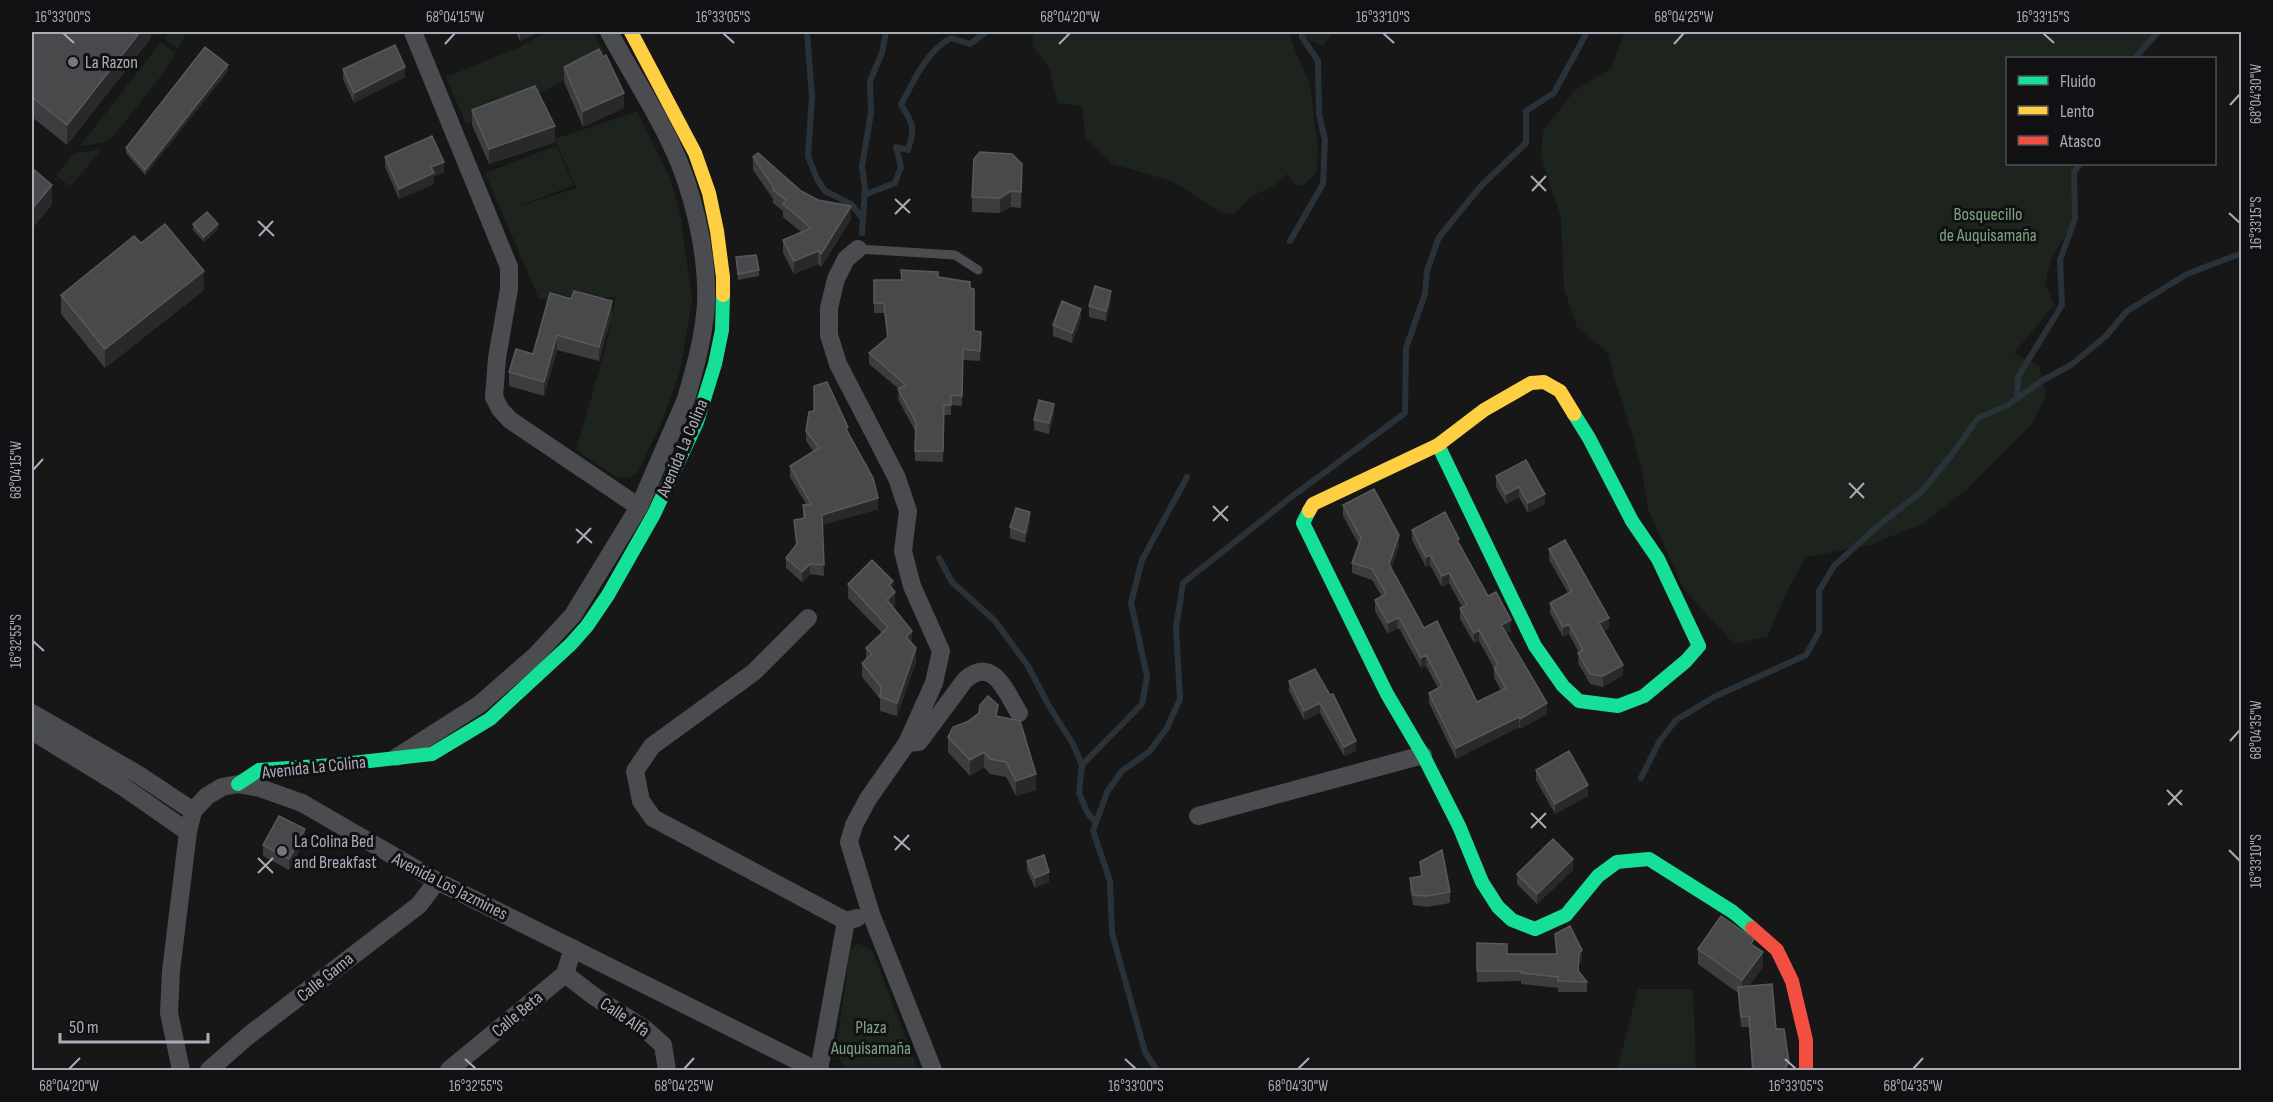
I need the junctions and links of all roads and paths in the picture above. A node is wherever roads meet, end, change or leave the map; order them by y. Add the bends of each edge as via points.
1 (413, 32) edge
2 (609, 32) edge
3 (634, 37) edge
4 (619, 51) junction
5 (679, 140) junction
6 (858, 249) joint
7 (978, 270) dead end
8 (1438, 445) junction
9 (646, 510) junction
10 (808, 618) dead end
11 (32, 713) edge
12 (1019, 713) dead end
13 (32, 731) edge
14 (907, 742) junction
15 (1423, 755) junction
16 (394, 759) joint
17 (238, 783) junction
18 (193, 811) junction
19 (1198, 816) dead end
20 (188, 832) junction
21 (437, 881) junction
22 (871, 914) junction
23 (846, 921) junction
24 (573, 948) junction
25 (565, 974) junction
26 (181, 1071) edge
27 (209, 1071) edge
28 (449, 1071) edge
29 (667, 1071) edge
30 (818, 1071) edge
31 (933, 1071) edge
32 (1806, 1071) edge

1 - 9 street via 509,267 494,397 500,410
2 - 4 street, Avenida La Colina
3 - 4 street
3 - 5 street, Avenida La Colina
4 - 5 street, Avenida La Colina
5 - 9 street, Avenida La Colina via 715,303 699,351 694,401
6 - 7 lane via 955,255
6 - 14 street via 846,259 836,279 829,334 838,364 897,478 908,511 903,552 941,651 934,683
8 - 8 street via 1535,646 1563,686 1579,700 1618,706 1644,696 1686,662 1699,646 1688,619 1658,559 1632,521 1560,391 1544,382 1531,383
8 - 15 street via 1313,504 1303,523 1387,694
9 - 16 street, Avenida La Colina via 580,620 480,704
10 - 23 street via 754,672 652,746 635,771 641,801 653,818
11 - 18 street
12 - 14 street via 991,672 982,670 965,680 920,742
13 - 20 street
14 - 22 street via 868,800 849,842
15 - 19 street
15 - 32 street via 1482,882 1512,920 1535,929 1545,925 1566,915 1598,876 1617,862 1649,859 1733,912 1777,950 1791,981 1806,1040
16 - 17 street, Avenida La Colina via 259,770
17 - 18 street via 207,796
17 - 21 street, Avenida Los Jazmines via 302,803
18 - 20 street
20 - 26 street via 169,1013
21 - 24 street, Avenida Los Jazmines
21 - 27 street, Calle Gama via 418,904
22 - 23 street
22 - 31 street
23 - 30 street
24 - 25 street
24 - 30 street, Avenida Los Jazmines
25 - 28 street, Calle Beta
25 - 29 street, Calle Alfa via 663,1045

